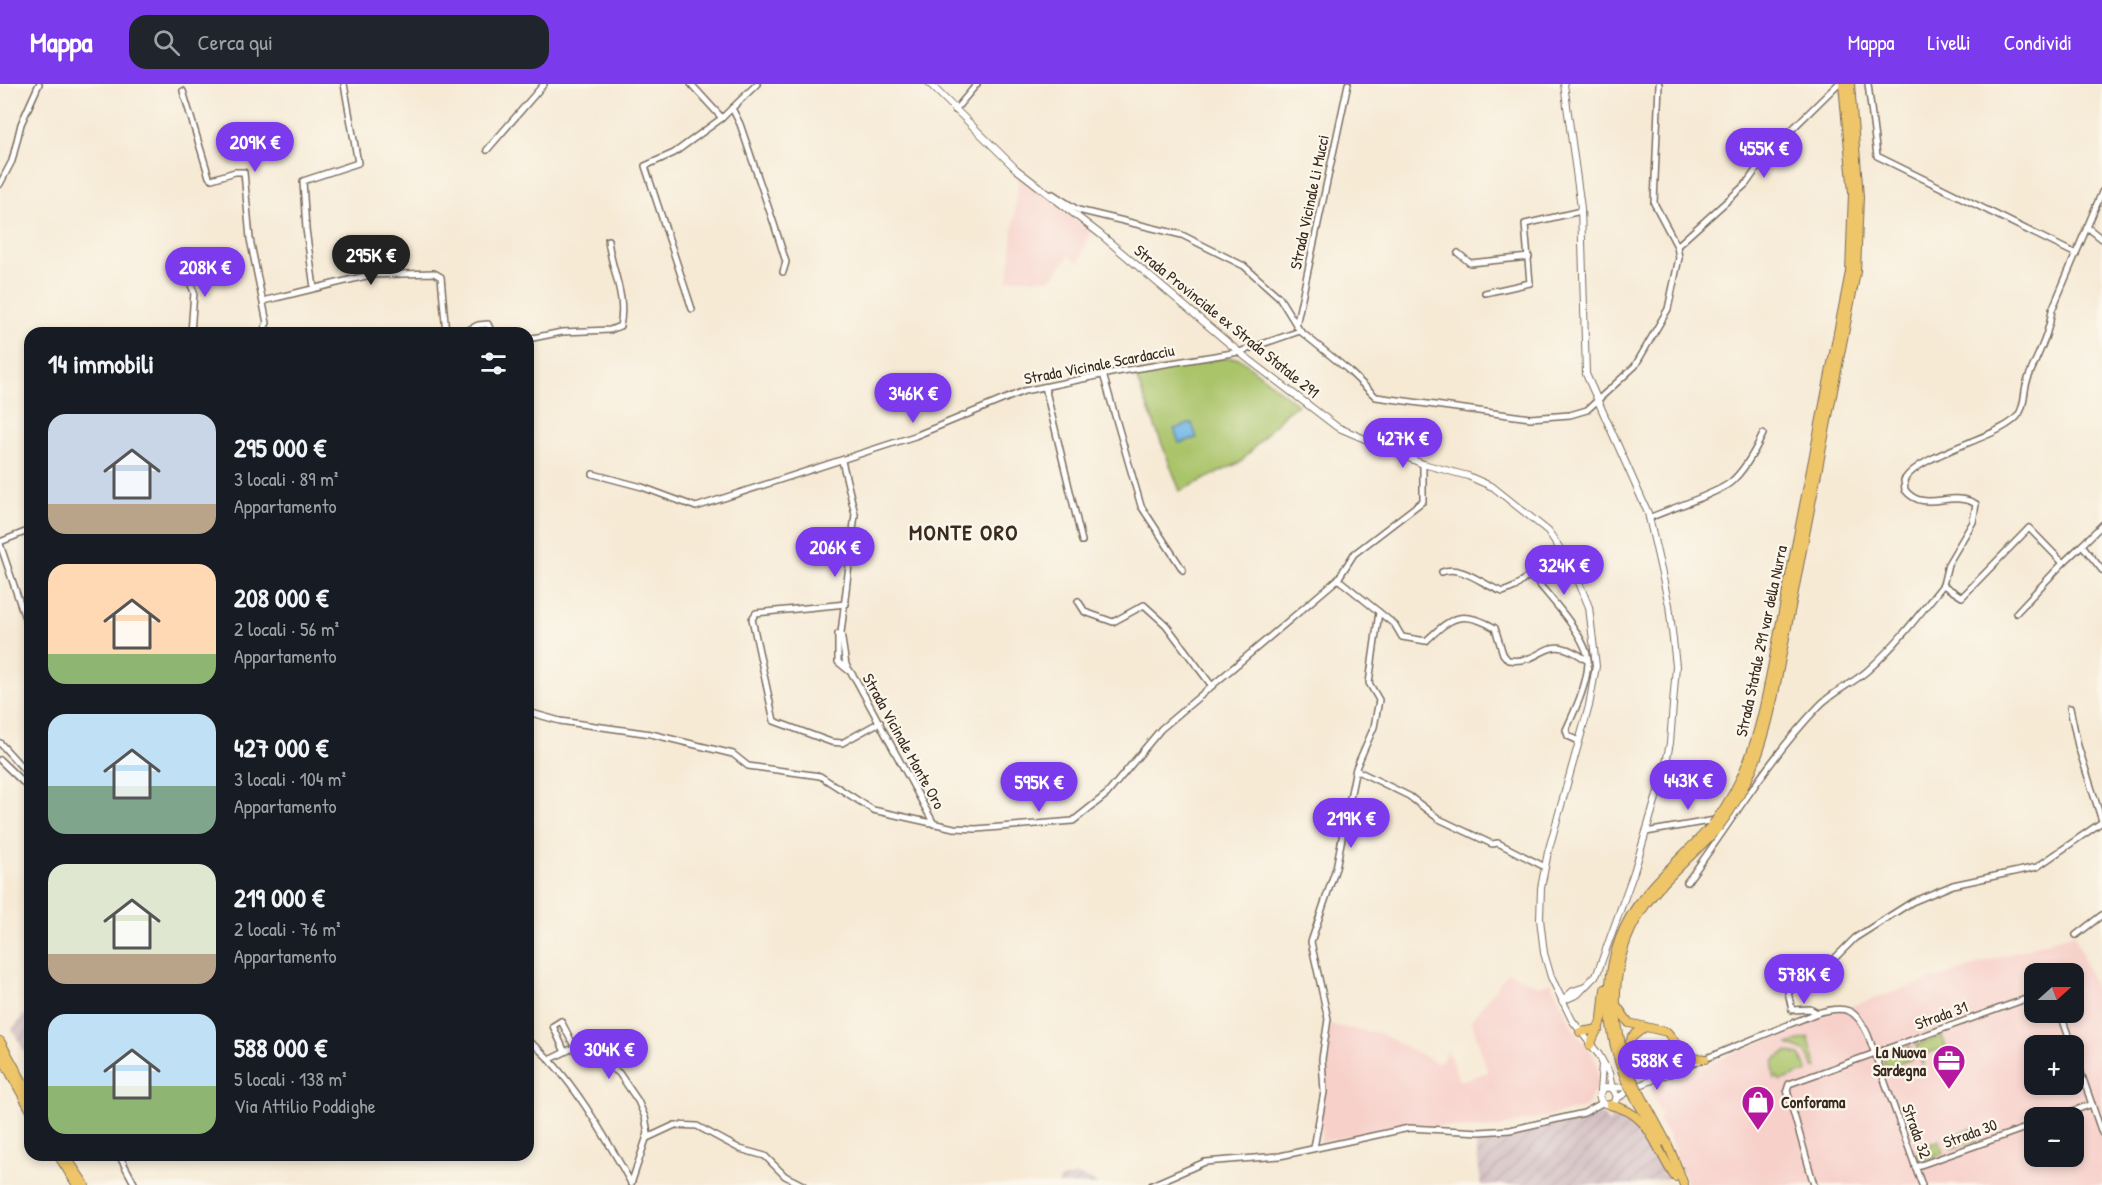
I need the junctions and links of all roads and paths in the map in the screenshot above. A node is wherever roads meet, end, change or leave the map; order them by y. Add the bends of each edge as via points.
1 (39, 84) edge
2 (344, 84) edge
3 (544, 84) edge
4 (692, 84) edge
5 (757, 84) edge
6 (930, 84) edge
7 (976, 84) edge
8 (1348, 84) edge
9 (1564, 84) edge
10 (1659, 84) edge
11 (1838, 84) edge
12 (1843, 84) edge
13 (1850, 84) edge
14 (1868, 84) edge
15 (1829, 89) edge
16 (183, 91) dead end
17 (732, 108) junction
18 (955, 110) junction
19 (722, 118) junction
20 (488, 150) dead end
21 (0, 183) edge
22 (1038, 186) junction
23 (2102, 192) edge
24 (1581, 211) junction
25 (2087, 226) junction
26 (2102, 239) edge
27 (608, 240) dead end
28 (1677, 246) junction
29 (1458, 253) dead end
30 (2076, 254) junction
31 (1529, 257) junction
32 (184, 268) dead end
33 (783, 272) dead end
34 (1853, 272) junction
35 (314, 288) junction
36 (1485, 293) dead end
37 (263, 301) junction
38 (692, 309) dead end
39 (191, 327) edge
40 (265, 327) edge
41 (445, 327) edge
42 (474, 327) edge
43 (491, 327) edge
44 (1298, 328) junction
45 (534, 338) edge
46 (1239, 352) junction
47 (1103, 374) junction
48 (1045, 387) junction
49 (1598, 400) junction
50 (1763, 434) dead end
51 (840, 462) junction
52 (1423, 464) junction
53 (593, 474) dead end
54 (1649, 518) junction
55 (2102, 525) edge
56 (24, 533) edge
57 (1082, 541) dead end
58 (0, 543) edge
59 (2082, 545) junction
60 (2063, 563) junction
61 (1183, 570) dead end
62 (2102, 570) edge
63 (1442, 572) dead end
64 (1338, 579) junction
65 (1943, 585) junction
66 (1078, 601) dead end
67 (845, 604) junction
68 (1379, 612) junction
69 (2016, 613) dead end
70 (24, 615) edge
71 (1588, 662) junction
72 (1212, 686) junction
73 (2070, 708) dead end
74 (534, 713) edge
75 (880, 722) junction
76 (1579, 741) junction
77 (0, 743) edge
78 (0, 760) edge
79 (24, 769) edge
80 (1356, 770) junction
81 (24, 783) edge
82 (1735, 818) junction
83 (2102, 822) edge
84 (934, 824) junction
85 (1716, 826) junction
86 (1646, 832) junction
87 (1545, 867) junction
88 (1687, 882) dead end
89 (2102, 915) edge
90 (2076, 935) dead end
91 (1611, 972) junction
92 (1551, 977) junction
93 (1576, 992) junction
94 (2024, 1000) edge
95 (1562, 1001) junction
96 (1616, 1003) junction
97 (1817, 1013) junction
98 (1572, 1020) junction
99 (1645, 1027) junction
100 (1599, 1029) junction
101 (1580, 1032) junction
102 (0, 1041) edge
103 (1676, 1044) junction
104 (1590, 1045) junction
105 (534, 1046) edge
106 (574, 1046) junction
107 (564, 1050) junction
108 (1681, 1052) junction
109 (1874, 1053) junction
110 (0, 1054) edge
111 (1705, 1059) junction
112 (549, 1060) junction
113 (1624, 1060) junction
114 (1602, 1063) junction
115 (1680, 1069) junction
116 (1609, 1073) junction
117 (1670, 1073) junction
118 (1628, 1082) junction
119 (2084, 1082) edge
120 (24, 1084) edge
121 (1635, 1087) junction
122 (1613, 1089) junction
123 (1600, 1092) junction
124 (24, 1097) edge
125 (1610, 1103) junction
126 (2092, 1104) junction
127 (2084, 1107) edge
128 (2024, 1129) edge
129 (2102, 1133) edge
130 (647, 1138) junction
131 (1314, 1148) junction
132 (62, 1161) edge
133 (69, 1161) edge
134 (122, 1161) edge
135 (1915, 1167) junction
136 (1676, 1175) edge
137 (631, 1184) edge
138 (77, 1185) edge
139 (85, 1185) edge
140 (135, 1185) edge
141 (803, 1185) edge
142 (1152, 1185) edge
143 (1684, 1185) edge
144 (1814, 1185) edge
145 (1922, 1185) edge

1 - 21 street via 21,124 12,161
2 - 35 street via 358,163 303,181
3 - 20 street
4 - 19 street
5 - 17 street
6 - 18 street, Strada Provinciale ex Strada Statale 291
7 - 18 street
8 - 44 street, Strada Vicinale Li Mucci
9 - 24 street
10 - 28 street via 1654,203
11 - 15 street
12 - 34 highway, Strada Statale 291 var della Nurra via 1853,193
13 - 34 highway, Strada Statale 291 var della Nurra via 1859,197
14 - 30 street via 1876,156
15 - 28 street via 1768,153 1746,184
16 - 37 street via 209,177 244,172 250,239
17 - 19 street
17 - 33 street via 786,261
18 - 22 street, Strada Provinciale ex Strada Statale 291
19 - 38 street via 674,153 645,166
22 - 44 street via 1078,210 1182,235 1244,266 1279,297
22 - 46 street, Strada Provinciale ex Strada Statale 291
23 - 25 street
24 - 31 street via 1525,224
24 - 49 street via 1585,363
25 - 26 street
25 - 30 street
27 - 45 street via 622,300 620,326
28 - 49 street via 1679,258 1668,309 1635,366
29 - 31 street via 1470,263
30 - 65 street via 2027,380 2019,415 1948,451 1904,480 1905,490 1916,501 1959,499 1976,504 1973,522 1948,564
31 - 36 street via 1529,284
32 - 39 street via 194,292
34 - 85 highway, Strada Statale 291 var della Nurra, bridge via 1773,683 1747,768
35 - 37 street
35 - 41 street via 370,275 434,273 441,277
37 - 40 street
42 - 43 street via 488,324
44 - 46 street, Strada Vicinale Scardacciu
44 - 49 street via 1376,397 1530,418 1570,416 1587,410
46 - 47 street, Strada Vicinale Scardacciu
46 - 52 street, Strada Provinciale ex Strada Statale 291 via 1337,427
47 - 48 street, Strada Vicinale Scardacciu
47 - 61 street via 1141,506
48 - 51 street, Strada Vicinale Scardacciu via 1024,391
48 - 57 street
49 - 54 street
50 - 54 street via 1732,481
51 - 53 street, Strada Vicinale Scardacciu via 696,507
51 - 67 street, Strada Vicinale Monte Oro via 855,514
52 - 64 street via 1423,501 1354,554
52 - 76 street, Strada Provinciale ex Strada Statale 291 via 1493,487 1548,531 1573,568 1589,607 1596,666
54 - 86 street via 1669,605 1676,666 1670,743
55 - 59 street
56 - 58 street
58 - 70 street
59 - 60 street
59 - 62 street
60 - 65 street via 2029,528 1962,597
60 - 69 street
63 - 71 street via 1462,572 1503,592 1533,577 1573,625
64 - 68 street
64 - 72 street
65 - 82 street via 1875,664 1821,703 1767,765
66 - 72 street via 1085,612 1113,622 1144,605 1166,625
67 - 75 street, Strada Vicinale Monte Oro via 843,655
67 - 75 street via 756,613 752,619 774,721 831,742 842,742
68 - 71 street via 1402,637 1426,641 1458,616 1468,616 1495,628 1508,660 1564,646
68 - 80 street via 1369,683 1379,700 1374,728
71 - 76 street via 1578,704 1566,730 1568,736
72 - 84 street via 1161,729 1107,794 1072,822 976,829
73 - 83 street
74 - 84 street via 733,754 748,766 820,776 873,810
75 - 84 street, Strada Vicinale Monte Oro
76 - 87 street, Strada Provinciale ex Strada Statale 291
77 - 79 street
78 - 81 street
80 - 87 street via 1409,796 1439,819
80 - 131 street via 1336,868 1311,942 1328,1019 1322,1059 1324,1092
82 - 86 street
82 - 88 street
83 - 97 street via 2037,867 1930,893 1855,938 1822,971 1788,992 1792,1010 1810,1009
85 - 91 highway, Strada Statale 291 var della Nurra via 1642,900 1628,924
85 - 96 highway, Strada Statale 291 var della Nurra via 1643,909 1632,928 1620,963
86 - 93 street via 1601,966 1586,987
87 - 92 street, Strada Provinciale ex Strada Statale 291 via 1540,919
89 - 90 street
91 - 100 highway
91 - 118 highway, Strada Statale 291 var della Nurra via 1610,1028
92 - 93 street via 1560,987
92 - 95 street, Strada Provinciale ex Strada Statale 291
93 - 95 street
93 - 98 street
94 - 109 street, Strada 31
95 - 98 street, Strada Provinciale ex Strada Statale 291
96 - 99 highway via 1629,1023
96 - 113 highway, Strada Statale 291 var della Nurra via 1616,1027
97 - 109 street, Strada 32 via 1834,1008 1855,1014 1863,1023
97 - 111 street
98 - 101 street, Strada Provinciale ex Strada Statale 291
99 - 103 highway via 1667,1032
99 - 113 highway via 1632,1037
100 - 101 highway
100 - 104 highway
101 - 104 street, Strada Provinciale ex Strada Statale 291
102 - 120 highway
103 - 108 highway
103 - 117 highway via 1675,1064
104 - 114 street, Strada Provinciale ex Strada Statale 291
105 - 112 street
106 - 107 street
106 - 107 street via 561,1021 553,1026
106 - 130 street via 594,1053 619,1073 645,1117
107 - 112 street
108 - 111 highway via 1688,1058
108 - 115 highway
109 - 135 street, Strada 32
109 - 144 street, Strada 31 via 1789,1084 1786,1090
110 - 124 highway
111 - 115 street
112 - 137 street via 584,1105
113 - 118 highway, Strada Statale 291 var della Nurra
114 - 116 street, Strada Provinciale ex Strada Statale 291
114 - 123 street
115 - 117 street
116 - 118 street via 1613,1080
116 - 122 street, Strada Provinciale ex Strada Statale 291
117 - 121 street
118 - 121 street
118 - 122 street
118 - 136 highway, Strada Statale 291 var della Nurra, bridge via 1664,1137
119 - 126 street
121 - 125 street
122 - 123 street
122 - 125 street, Strada Provinciale ex Strada Statale 291
123 - 125 street
125 - 131 street via 1510,1130 1410,1128
125 - 136 main road via 1642,1120
126 - 127 street
126 - 129 street
128 - 135 street, Strada 30
130 - 137 street
130 - 141 street via 675,1125 697,1126 740,1149 765,1156 785,1176
131 - 142 street via 1280,1156 1205,1162
132 - 138 highway
133 - 139 highway
134 - 140 street
135 - 145 street, Strada 32
136 - 143 main road, Strada Statale 291 var della Nurra

